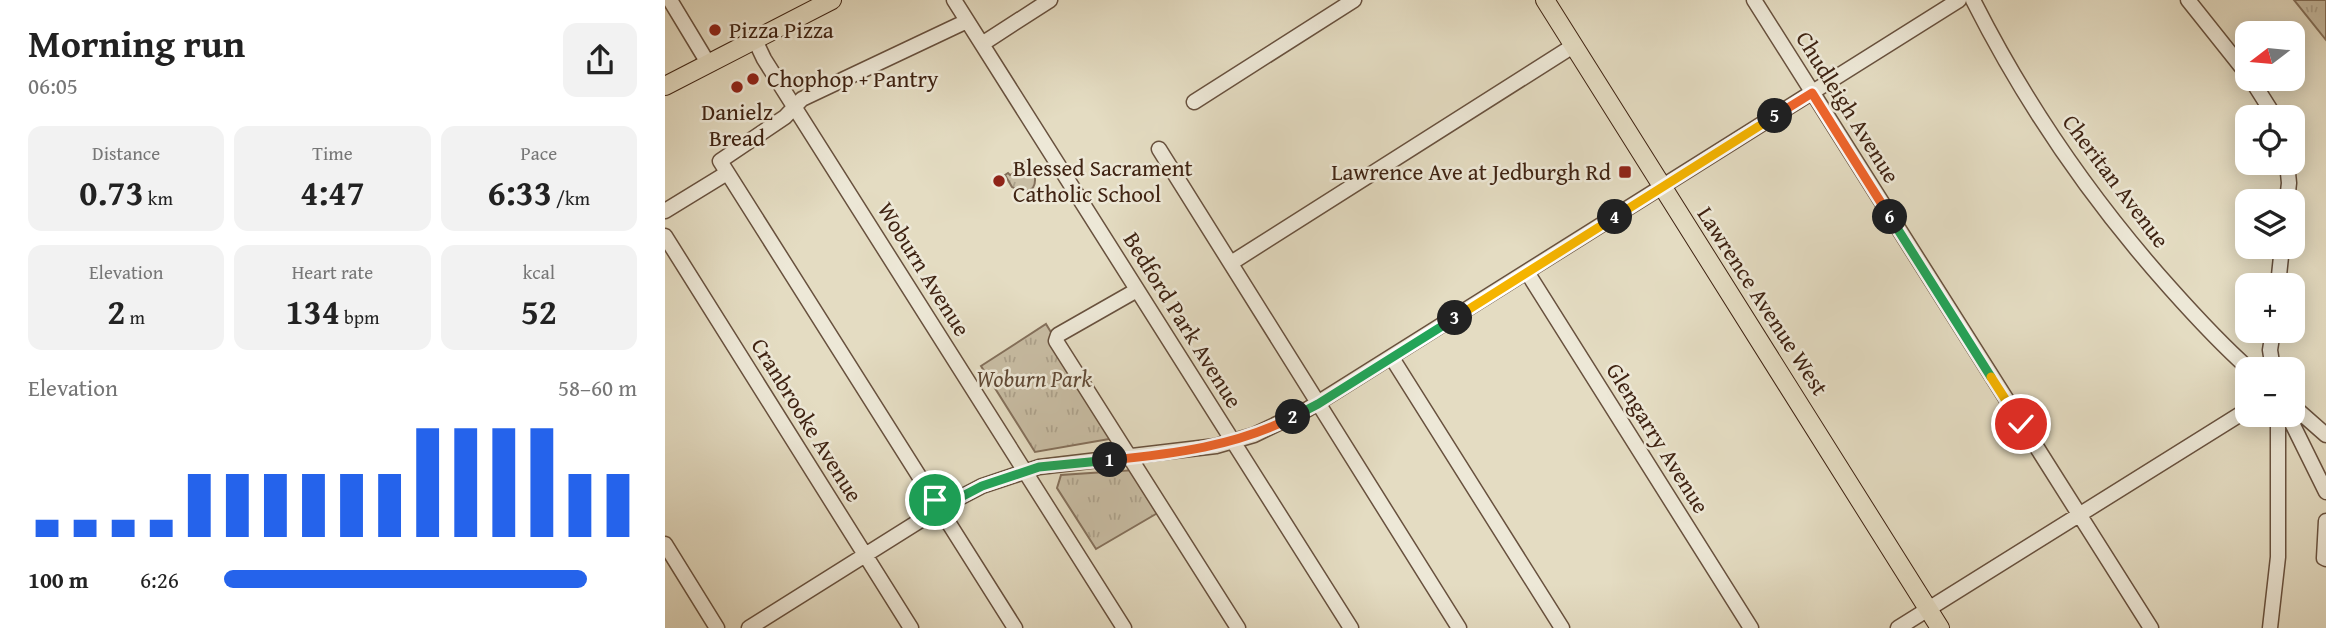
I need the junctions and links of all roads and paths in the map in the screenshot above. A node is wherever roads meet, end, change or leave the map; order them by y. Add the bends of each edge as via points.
1 (670, 0) edge
2 (832, 0) edge
3 (954, 0) edge
4 (1050, 0) edge
5 (1354, 0) edge
6 (1545, 0) edge
7 (1753, 0) edge
8 (1959, 0) edge
9 (1973, 0) edge
10 (2188, 0) edge
11 (967, 21) junction
12 (755, 40) junction
13 (982, 44) junction
14 (1573, 46) junction
15 (2235, 59) edge
16 (708, 63) junction
17 (665, 86) edge
18 (1812, 93) junction
19 (1194, 102) dead end
20 (794, 107) junction
21 (1159, 149) dead end
22 (727, 173) junction
23 (1661, 187) junction
24 (665, 211) edge
25 (665, 236) edge
26 (1231, 262) junction
27 (1527, 272) junction
28 (1137, 290) junction
29 (2236, 357) edge
30 (1392, 358) junction
31 (1318, 404) junction
32 (2235, 417) edge
33 (2305, 417) edge
34 (2278, 427) edge
35 (2294, 427) edge
36 (2326, 435) edge
37 (1233, 441) junction
38 (1130, 458) junction
39 (1025, 471) junction
40 (2326, 492) edge
41 (940, 508) junction
42 (2078, 515) junction
43 (2326, 521) edge
44 (665, 544) edge
45 (865, 555) junction
46 (2326, 559) edge
47 (1928, 609) junction
48 (717, 628) edge
49 (749, 628) edge
50 (911, 628) edge
51 (1015, 628) edge
52 (1124, 628) edge
53 (1238, 628) edge
54 (1351, 628) edge
55 (1459, 628) edge
56 (1562, 628) edge
57 (1751, 628) edge
58 (1898, 628) edge
59 (1940, 628) edge
60 (2151, 628) edge
61 (2270, 628) edge

1 - 16 street
2 - 12 main road
3 - 11 street, Bedford Park Avenue
4 - 13 street
5 - 19 street
6 - 14 main road, Lawrence Avenue West
7 - 18 street, Chudleigh Avenue
8 - 18 street
9 - 29 street, Cheritan Avenue via 2027,97 2075,170 2160,277
10 - 15 street
11 - 13 street, Bedford Park Avenue
11 - 20 street
12 - 16 main road
12 - 20 street, Woburn Avenue
13 - 28 street, Bedford Park Avenue
14 - 23 main road, Lawrence Avenue West
14 - 26 street
16 - 17 main road
18 - 23 street
18 - 42 street, Chudleigh Avenue
20 - 22 street via 720,161
20 - 39 street, Woburn Avenue
21 - 26 street
22 - 24 street
22 - 41 street
23 - 27 street
23 - 47 main road, Lawrence Avenue West
25 - 45 street, Cranbrooke Avenue
26 - 31 street
27 - 30 street
27 - 57 street, Glengarry Avenue
28 - 37 street, Bedford Park Avenue
28 - 38 street via 1058,335 1056,341
30 - 31 street
30 - 56 street
31 - 37 street
31 - 55 street
32 - 42 street
33 - 36 street
34 - 61 street via 2278,557
35 - 40 street
37 - 38 street
37 - 54 street, Bedford Park Avenue
38 - 39 street
38 - 53 street
39 - 41 street
39 - 52 street, Woburn Avenue
41 - 45 street
41 - 51 street
42 - 47 street
42 - 60 street, Chudleigh Avenue
43 - 46 street
44 - 48 street
45 - 49 street
45 - 50 street, Cranbrooke Avenue
47 - 58 street
47 - 59 main road, Lawrence Avenue West

